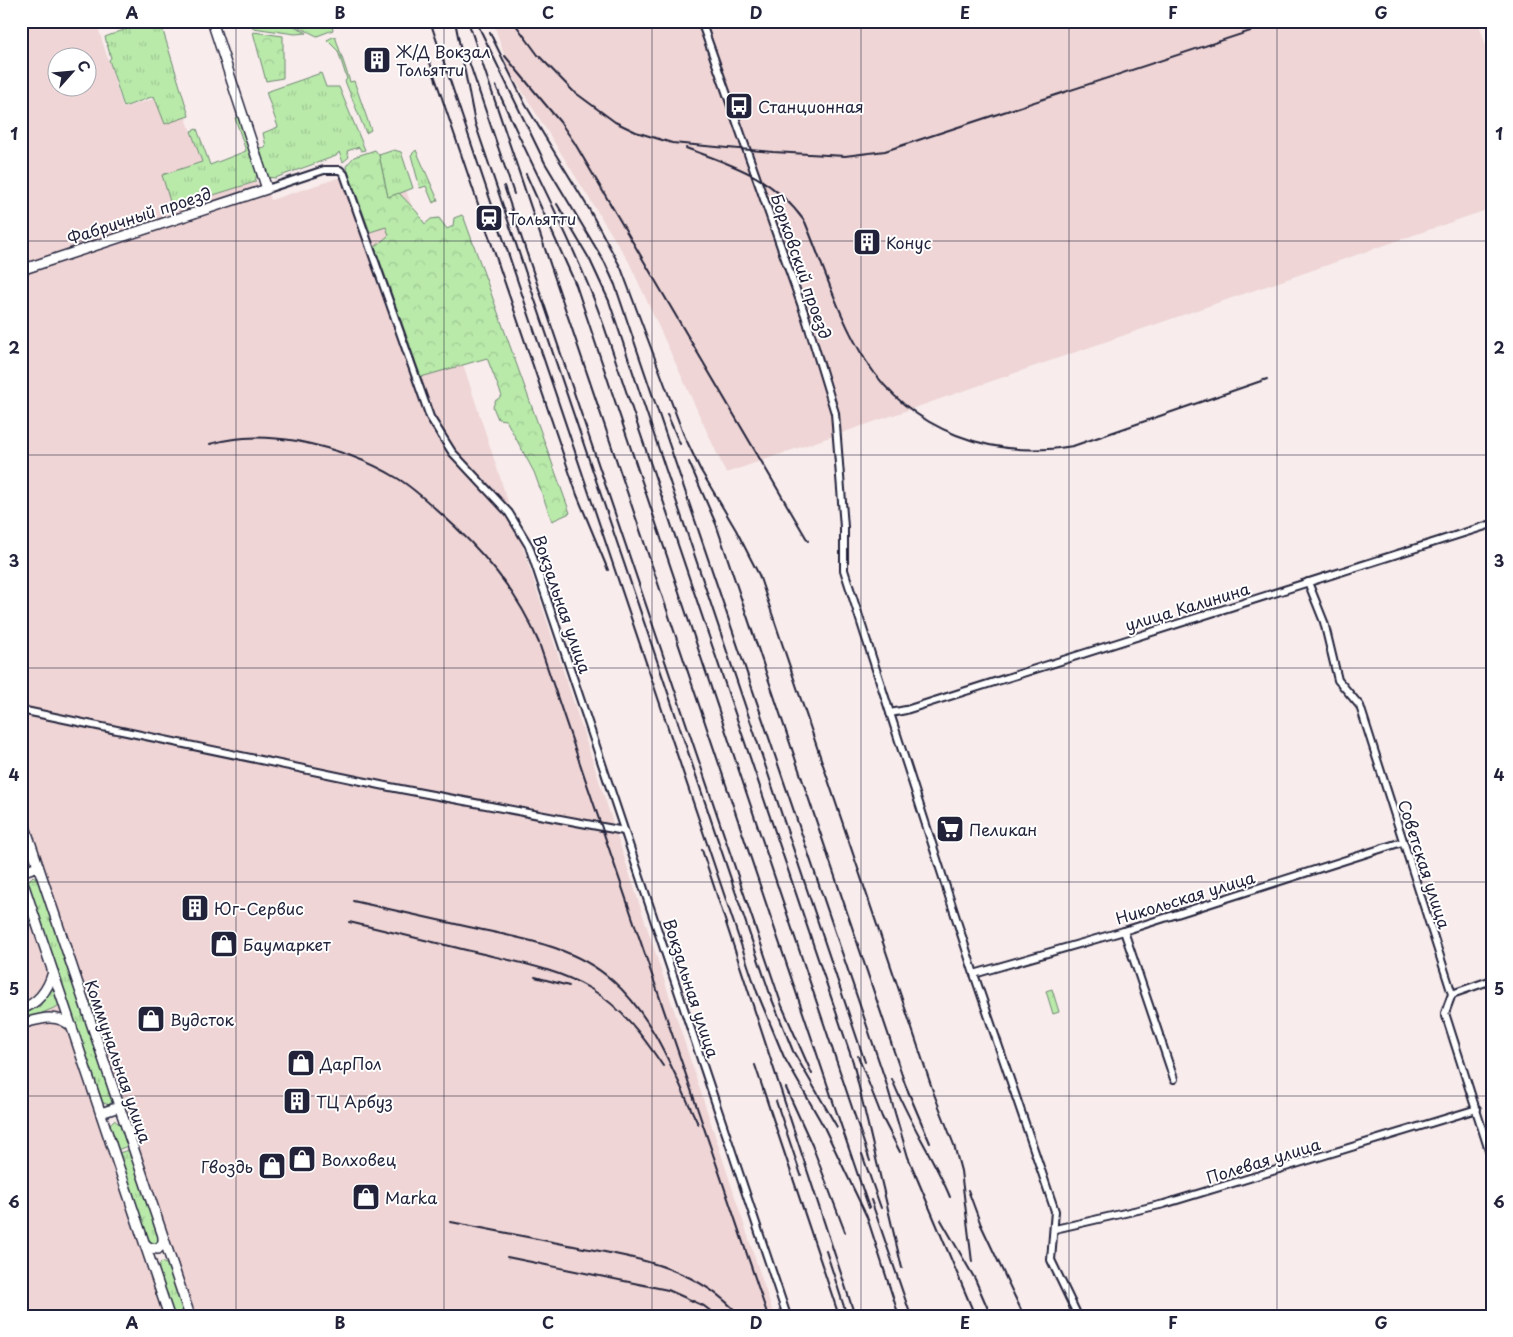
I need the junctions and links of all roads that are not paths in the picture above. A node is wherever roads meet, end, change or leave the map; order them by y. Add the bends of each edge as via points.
1 (212, 21) edge
2 (702, 21) edge
3 (267, 189) junction
4 (21, 270) edge
5 (1492, 524) edge
6 (1308, 582) junction
7 (21, 710) edge
8 (32, 713) junction
9 (890, 713) junction
10 (21, 715) edge
11 (21, 815) edge
12 (624, 831) junction
13 (1402, 842) junction
14 (38, 866) junction
15 (21, 872) edge
16 (21, 877) edge
17 (1124, 931) junction
18 (53, 971) junction
19 (974, 974) junction
20 (1492, 980) edge
21 (1452, 994) junction
22 (21, 1009) edge
23 (21, 1024) edge
24 (72, 1027) junction
25 (1174, 1079) dead end
26 (119, 1107) junction
27 (1476, 1109) junction
28 (101, 1113) junction
29 (1492, 1160) edge
30 (1054, 1229) junction
31 (163, 1236) junction
32 (145, 1244) junction
33 (170, 1257) junction
34 (152, 1264) junction
35 (190, 1315) edge
36 (169, 1316) edge
37 (787, 1316) edge
38 (1078, 1316) edge

1 - 3 main road
2 - 9 street, Борковский проезд via 805,315 835,412 844,570
3 - 4 main road, Фабричный проезд
3 - 12 street, Вокзальная улица via 324,170 340,170 344,174 430,417 452,452 509,513 529,546
5 - 6 street, улица Калинина
6 - 9 street, улица Калинина
6 - 13 street, Советская улица via 1324,622 1338,680 1360,706
7 - 8 street
8 - 10 street
8 - 12 street via 390,787
9 - 19 street
11 - 14 main road, Коммунальная улица
12 - 37 street, Вокзальная улица
13 - 17 street, Никольская улица
13 - 21 street, Советская улица
14 - 15 main road
14 - 26 main road, Коммунальная улица
16 - 18 main road, Коммунальная улица
17 - 19 street, Никольская улица
17 - 25 street
18 - 22 main road via 43,994 30,1006
18 - 24 main road, Коммунальная улица
19 - 30 street via 1055,1211
20 - 21 street
21 - 27 street via 1445,1014
23 - 24 main road via 45,1017 62,1020
24 - 28 main road, Коммунальная улица
26 - 28 main road
26 - 31 main road, Коммунальная улица
27 - 29 street
27 - 30 street, Полевая улица via 1164,1204
28 - 32 main road, Коммунальная улица
30 - 38 street via 1051,1260
31 - 32 main road via 163,1244 158,1249
31 - 33 main road, Коммунальная улица
32 - 34 main road, Коммунальная улица
33 - 34 main road via 158,1253
33 - 35 main road, Коммунальная улица
34 - 36 main road, Коммунальная улица

